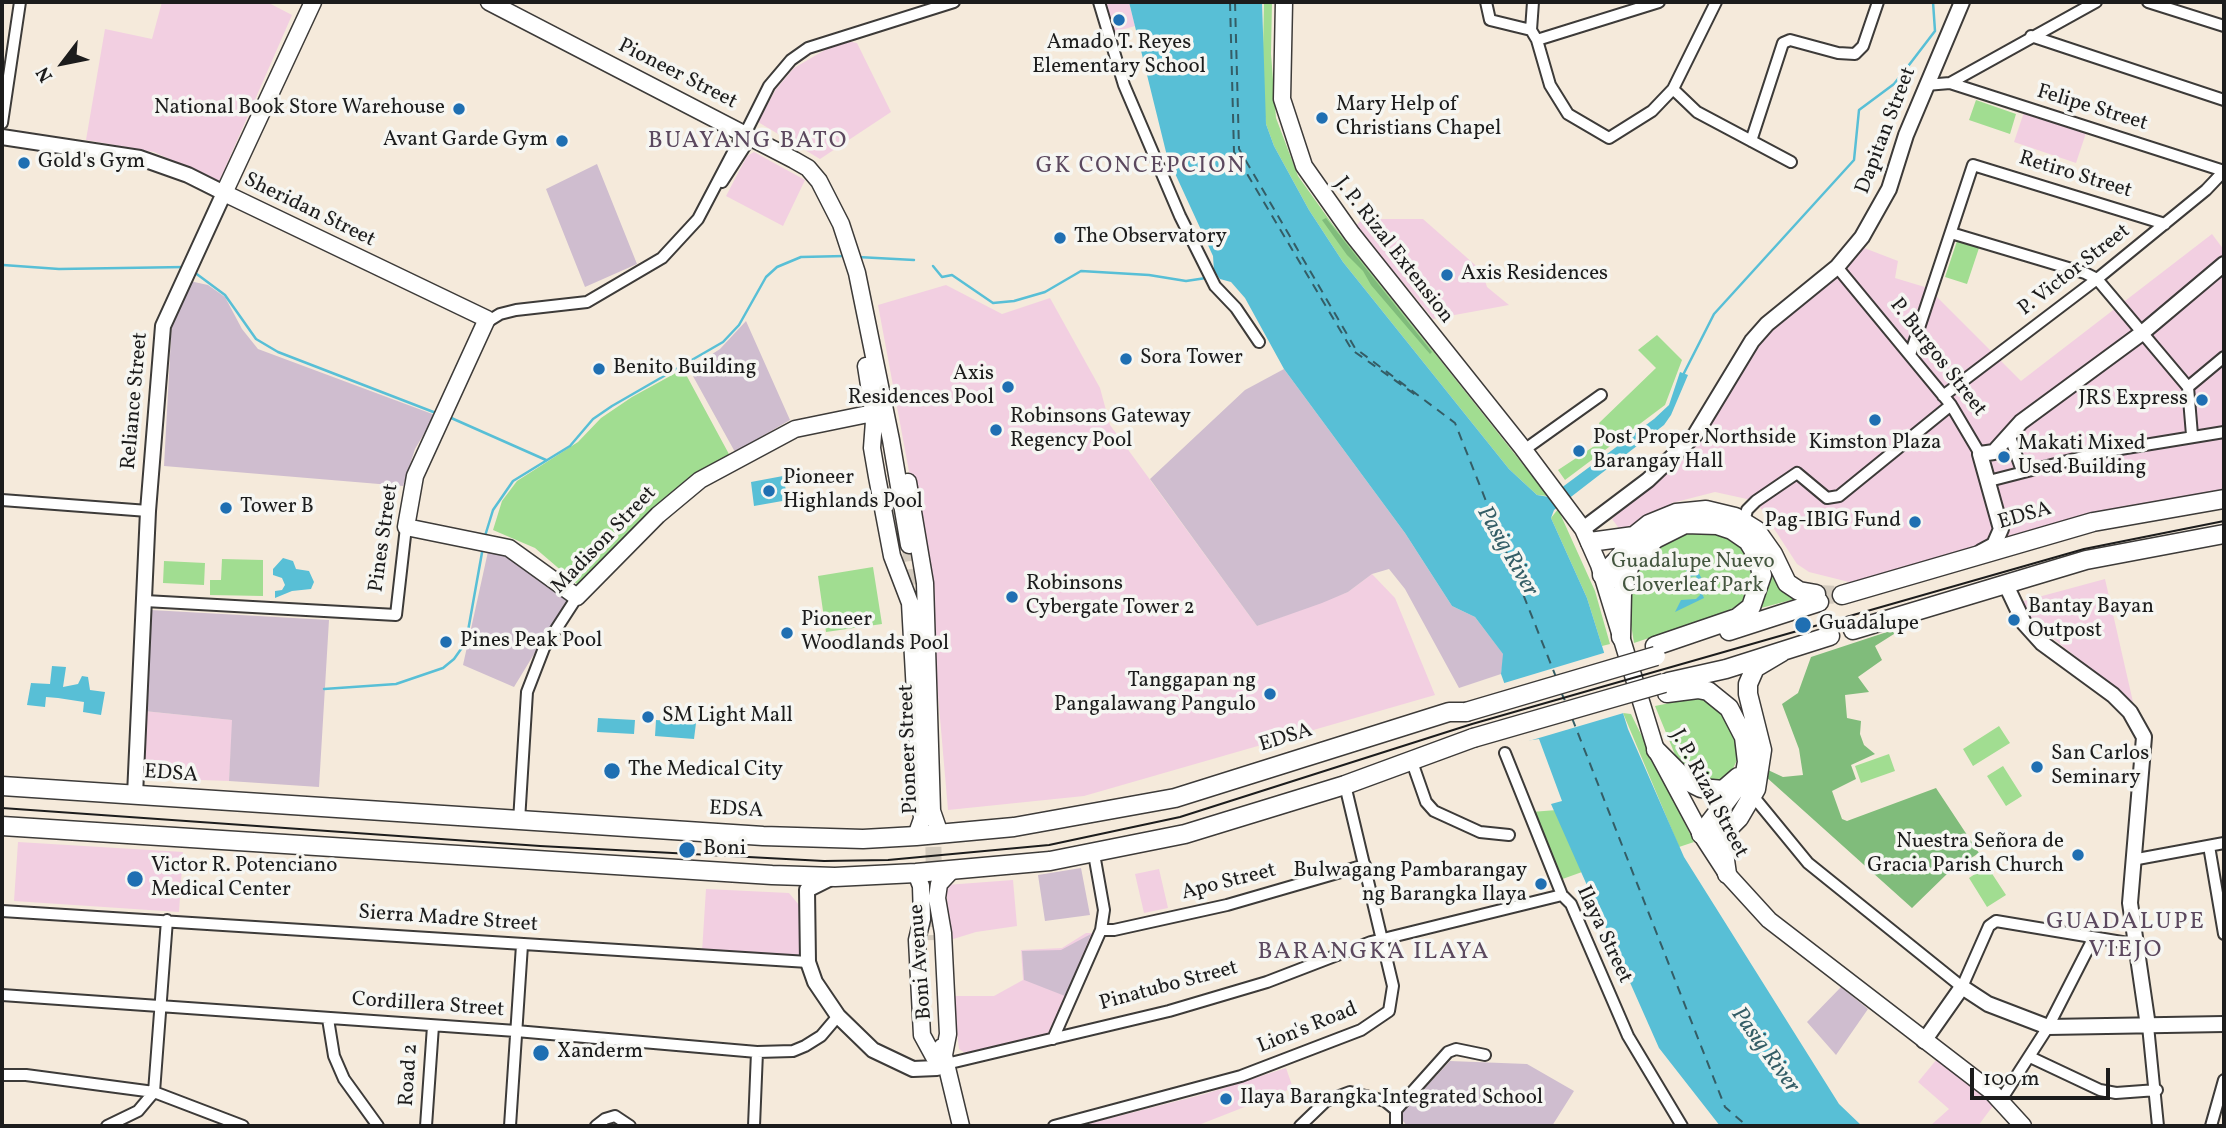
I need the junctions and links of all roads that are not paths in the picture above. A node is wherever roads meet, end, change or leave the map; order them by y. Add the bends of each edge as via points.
1 (20, 2) edge
2 (313, 2) edge
3 (489, 2) edge
4 (954, 2) edge
5 (1099, 2) edge
6 (1284, 2) edge
7 (1486, 2) edge
8 (1533, 2) edge
9 (1659, 2) edge
10 (1716, 2) edge
11 (1878, 2) edge
12 (1962, 2) edge
13 (2096, 2) edge
14 (2148, 2) edge
15 (2224, 26) edge
16 (1534, 35) junction
17 (2031, 36) junction
18 (1950, 83) junction
19 (1926, 85) junction
20 (1673, 89) junction
21 (2224, 100) edge
22 (2, 123) edge
23 (745, 134) junction
24 (2, 137) edge
25 (1751, 141) junction
26 (1791, 162) dead end
27 (2224, 171) edge
28 (224, 192) junction
29 (2165, 225) junction
30 (1951, 233) junction
31 (2224, 264) edge
32 (1837, 267) junction
33 (2097, 279) junction
34 (486, 319) junction
35 (2142, 333) junction
36 (1259, 342) dead end
37 (1910, 355) junction
38 (2224, 358) edge
39 (2188, 387) junction
40 (1601, 395) dead end
41 (1947, 401) junction
42 (878, 417) junction
43 (2224, 432) edge
44 (2192, 435) junction
45 (2010, 437) junction
46 (1524, 450) junction
47 (1980, 454) junction
48 (2022, 471) junction
49 (1989, 481) junction
50 (1559, 498) joint
51 (2224, 499) edge
52 (2, 500) edge
53 (148, 511) junction
54 (1744, 522) junction
55 (405, 527) junction
56 (2224, 534) edge
57 (1586, 536) junction
58 (1634, 536) junction
59 (904, 547) tunnel mouth
60 (1977, 554) junction
61 (1629, 568) junction
62 (1602, 575) junction
63 (2006, 585) junction
64 (1842, 595) tunnel mouth
65 (577, 597) junction
66 (145, 601) junction
67 (918, 603) junction
68 (1853, 630) dead end
69 (1830, 636) dead end
70 (1620, 637) junction
71 (1655, 649) junction
72 (1782, 652) junction
73 (1665, 690) junction
74 (1656, 750) junction
75 (1505, 752) dead end
76 (1412, 762) junction
77 (1747, 762) junction
78 (925, 779) junction
79 (1345, 785) junction
80 (2, 786) edge
81 (135, 795) junction
82 (1753, 796) junction
83 (519, 821) junction
84 (2, 826) edge
85 (1727, 830) junction
86 (940, 834) junction
87 (1700, 834) junction
88 (1509, 835) dead end
89 (916, 836) junction
90 (2224, 843) edge
91 (2209, 846) junction
92 (1094, 854) junction
93 (2132, 860) junction
94 (1365, 865) junction
95 (952, 870) junction
96 (916, 873) junction
97 (1727, 874) junction
98 (835, 877) junction
99 (1562, 895) junction
100 (2, 911) edge
101 (930, 919) junction
102 (167, 920) junction
103 (1101, 930) junction
104 (2224, 934) edge
105 (1383, 939) junction
106 (2093, 939) junction
107 (930, 941) tunnel mouth
108 (2134, 944) junction
109 (522, 945) junction
110 (808, 962) junction
111 (1962, 987) junction
112 (2, 995) edge
113 (160, 1006) junction
114 (838, 1016) junction
115 (328, 1019) junction
116 (2224, 1024) edge
117 (433, 1026) junction
118 (2148, 1026) junction
119 (2048, 1027) junction
120 (516, 1031) junction
121 (1053, 1039) junction
122 (1924, 1041) junction
123 (757, 1052) junction
124 (1485, 1055) dead end
125 (2030, 1057) junction
126 (940, 1061) junction
127 (2, 1075) edge
128 (2224, 1080) edge
129 (2157, 1090) junction
130 (154, 1092) junction
131 (2001, 1100) junction
132 (1396, 1110) junction
133 (107, 1126) edge
134 (243, 1126) edge
135 (378, 1126) edge
136 (426, 1126) edge
137 (510, 1126) edge
138 (596, 1126) edge
139 (631, 1126) edge
140 (754, 1126) edge
141 (953, 1126) edge
142 (961, 1126) edge
143 (1055, 1126) edge
144 (1300, 1126) edge
145 (1396, 1126) edge
146 (1682, 1126) edge
147 (2023, 1126) edge
148 (2158, 1126) edge
149 (2211, 1126) edge

1 - 22 street
2 - 28 main road, Reliance Street
3 - 23 main road, Pioneer Street
4 - 23 street via 808,48 790,60 769,86
5 - 36 street via 1129,98 1212,279
6 - 46 main road, J. P. Rizal Extension via 1282,99 1304,166 1352,234
7 - 16 street via 1490,20
8 - 16 street
9 - 16 street
10 - 20 street
11 - 25 street via 1863,46 1855,54 1785,41
12 - 19 street, Dapitan Street
13 - 17 street
14 - 15 street
16 - 20 street via 1549,85 1568,114 1604,137 1614,137 1632,125
17 - 18 street
17 - 21 street
18 - 19 street
18 - 27 street, Felipe Street
19 - 32 street, Dapitan Street via 1881,207
20 - 25 street via 1697,112
23 - 34 street via 748,141 733,170 698,219 662,258 593,299 515,305
23 - 42 main road, Pioneer Street via 808,168 841,223 870,331
24 - 28 street, Sheridan Street via 141,158
25 - 26 street
27 - 29 street, P. Victor Street
28 - 34 main road, Sheridan Street
28 - 53 street, Reliance Street via 163,326
29 - 30 street, Retiro Street via 1973,165
29 - 33 street, P. Victor Street
30 - 33 street
30 - 37 street
31 - 35 street
32 - 37 street, P. Burgos Street
32 - 57 street, Dapitan Street via 1767,324 1695,435
33 - 35 street
33 - 41 street, P. Victor Street
34 - 55 main road, Pines Street via 432,432 415,476
35 - 39 street
35 - 45 street via 2021,422
37 - 41 street, P. Burgos Street
38 - 39 street
39 - 44 street
40 - 46 street
41 - 47 street, P. Burgos Street
41 - 54 street, P. Victor Street via 1839,496 1827,498 1797,473 1756,501
42 - 59 main road, Pioneer Street
42 - 65 main road, Madison Street via 795,429 700,480 666,507
42 - 67 main road, Pioneer Street via 872,448 892,555
42 - 67 main road, Pioneer Street via 899,438 914,505
43 - 44 street
44 - 48 street
45 - 47 street via 1994,452
45 - 48 street
46 - 50 main road, J. P. Rizal Extension
47 - 49 street, P. Burgos Street
48 - 49 street
49 - 60 street, P. Burgos Street via 2001,529 1994,545
50 - 57 main road, J. P. Rizal Street
51 - 60 highway, EDSA via 2100,520
52 - 53 street
53 - 66 street, Reliance Street
54 - 58 highway via 1716,512 1686,511 1658,519
54 - 71 highway, EDSA via 1765,540 1789,585 1818,598 1701,639
55 - 65 main road via 509,548
55 - 66 street, Pines Street via 396,615
56 - 63 highway via 2086,561
57 - 58 highway
57 - 62 main road, J. P. Rizal Street
58 - 62 highway
60 - 64 highway, EDSA
61 - 62 highway via 1617,579
61 - 70 highway via 1622,593
61 - 71 highway via 1667,531 1698,523 1732,530 1748,541 1757,556 1761,583 1751,607 1737,618
62 - 70 main road, J. P. Rizal Street
63 - 68 highway
63 - 93 street via 2024,623 2042,643 2113,695 2130,712 2144,737
65 - 83 street, Madison Street via 544,648 527,692
66 - 81 street, Reliance Street
67 - 78 main road, Pioneer Street
69 - 72 highway
70 - 74 main road, J. P. Rizal Street
71 - 86 highway, EDSA via 1175,798 1014,827
72 - 73 highway
72 - 82 highway via 1755,668 1748,684 1762,750
73 - 76 highway, bridge
73 - 77 highway via 1698,688 1720,699 1742,730
74 - 77 highway via 1687,781 1712,791 1731,786
74 - 87 main road, J. P. Rizal Street
75 - 99 street, Ilaya Street
76 - 79 highway
76 - 88 street via 1426,802 1434,811 1480,832
77 - 87 highway via 1737,791
78 - 86 main road, Pioneer Street
78 - 89 main road, Pioneer Street via 922,823
79 - 92 highway via 1185,834
79 - 94 street, Lion's Road
80 - 81 highway, EDSA
81 - 83 highway, EDSA
82 - 85 highway
82 - 111 street via 1808,863
83 - 89 highway, EDSA via 797,837
84 - 98 highway
85 - 87 highway
85 - 97 highway
86 - 89 highway, EDSA
87 - 97 main road, J. P. Rizal Street
90 - 91 street
91 - 93 street
91 - 104 street
92 - 95 highway
92 - 103 street via 1104,909
93 - 108 street
94 - 103 street, Apo Street via 1227,905
94 - 105 street, Lion's Road
95 - 96 highway
95 - 101 main road, Boni Avenue via 939,884
96 - 98 highway
96 - 101 main road, Boni Avenue
97 - 122 main road, J. P. Rizal Street via 1769,920
98 - 110 street, Pinatubo Street via 807,890
99 - 105 street, Pinatubo Street
99 - 146 street, Ilaya Street via 1571,904 1628,1036
100 - 102 street, Sierra Madre Street
101 - 126 main road, Boni Avenue via 943,933 948,1034
101 - 126 main road, Boni Avenue via 917,940 922,1035
102 - 109 street, Sierra Madre Street
102 - 113 street
103 - 121 street
105 - 121 street, Pinatubo Street via 1267,982
105 - 143 street, Lion's Road via 1393,999 1389,1011 1377,1022 1231,1079
106 - 108 street
106 - 111 street via 1992,923
106 - 119 street
107 - 126 main road, Boni Avenue via 927,1018
108 - 118 street
109 - 110 street, Sierra Madre Street
109 - 120 street
110 - 114 street, Pinatubo Street via 815,982
111 - 119 street via 1988,1004
111 - 122 street
112 - 113 street, Cordillera Street
113 - 115 street, Cordillera Street
113 - 130 street
114 - 123 street, Cordillera Street via 805,1046
114 - 126 street, Pinatubo Street via 887,1059 913,1069
115 - 117 street, Cordillera Street
115 - 135 street via 334,1056 344,1079
116 - 118 street
117 - 120 street, Cordillera Street
117 - 136 street, Road 2
118 - 119 street
118 - 129 street
119 - 125 street
120 - 123 street, Cordillera Street
120 - 137 street
121 - 126 street, Pinatubo Street
122 - 131 main road, J. P. Rizal Street
123 - 140 street
124 - 132 street via 1456,1049 1448,1052
125 - 129 street via 2100,1090
125 - 131 street
126 - 141 main road, Boni Avenue
126 - 142 main road, Boni Avenue
127 - 130 street
128 - 149 street
129 - 148 street
130 - 133 street via 138,1111
130 - 134 street
131 - 147 main road, J. P. Rizal Street
132 - 144 street via 1385,1101 1350,1093 1326,1101
132 - 145 street
138 - 139 street via 615,1116

